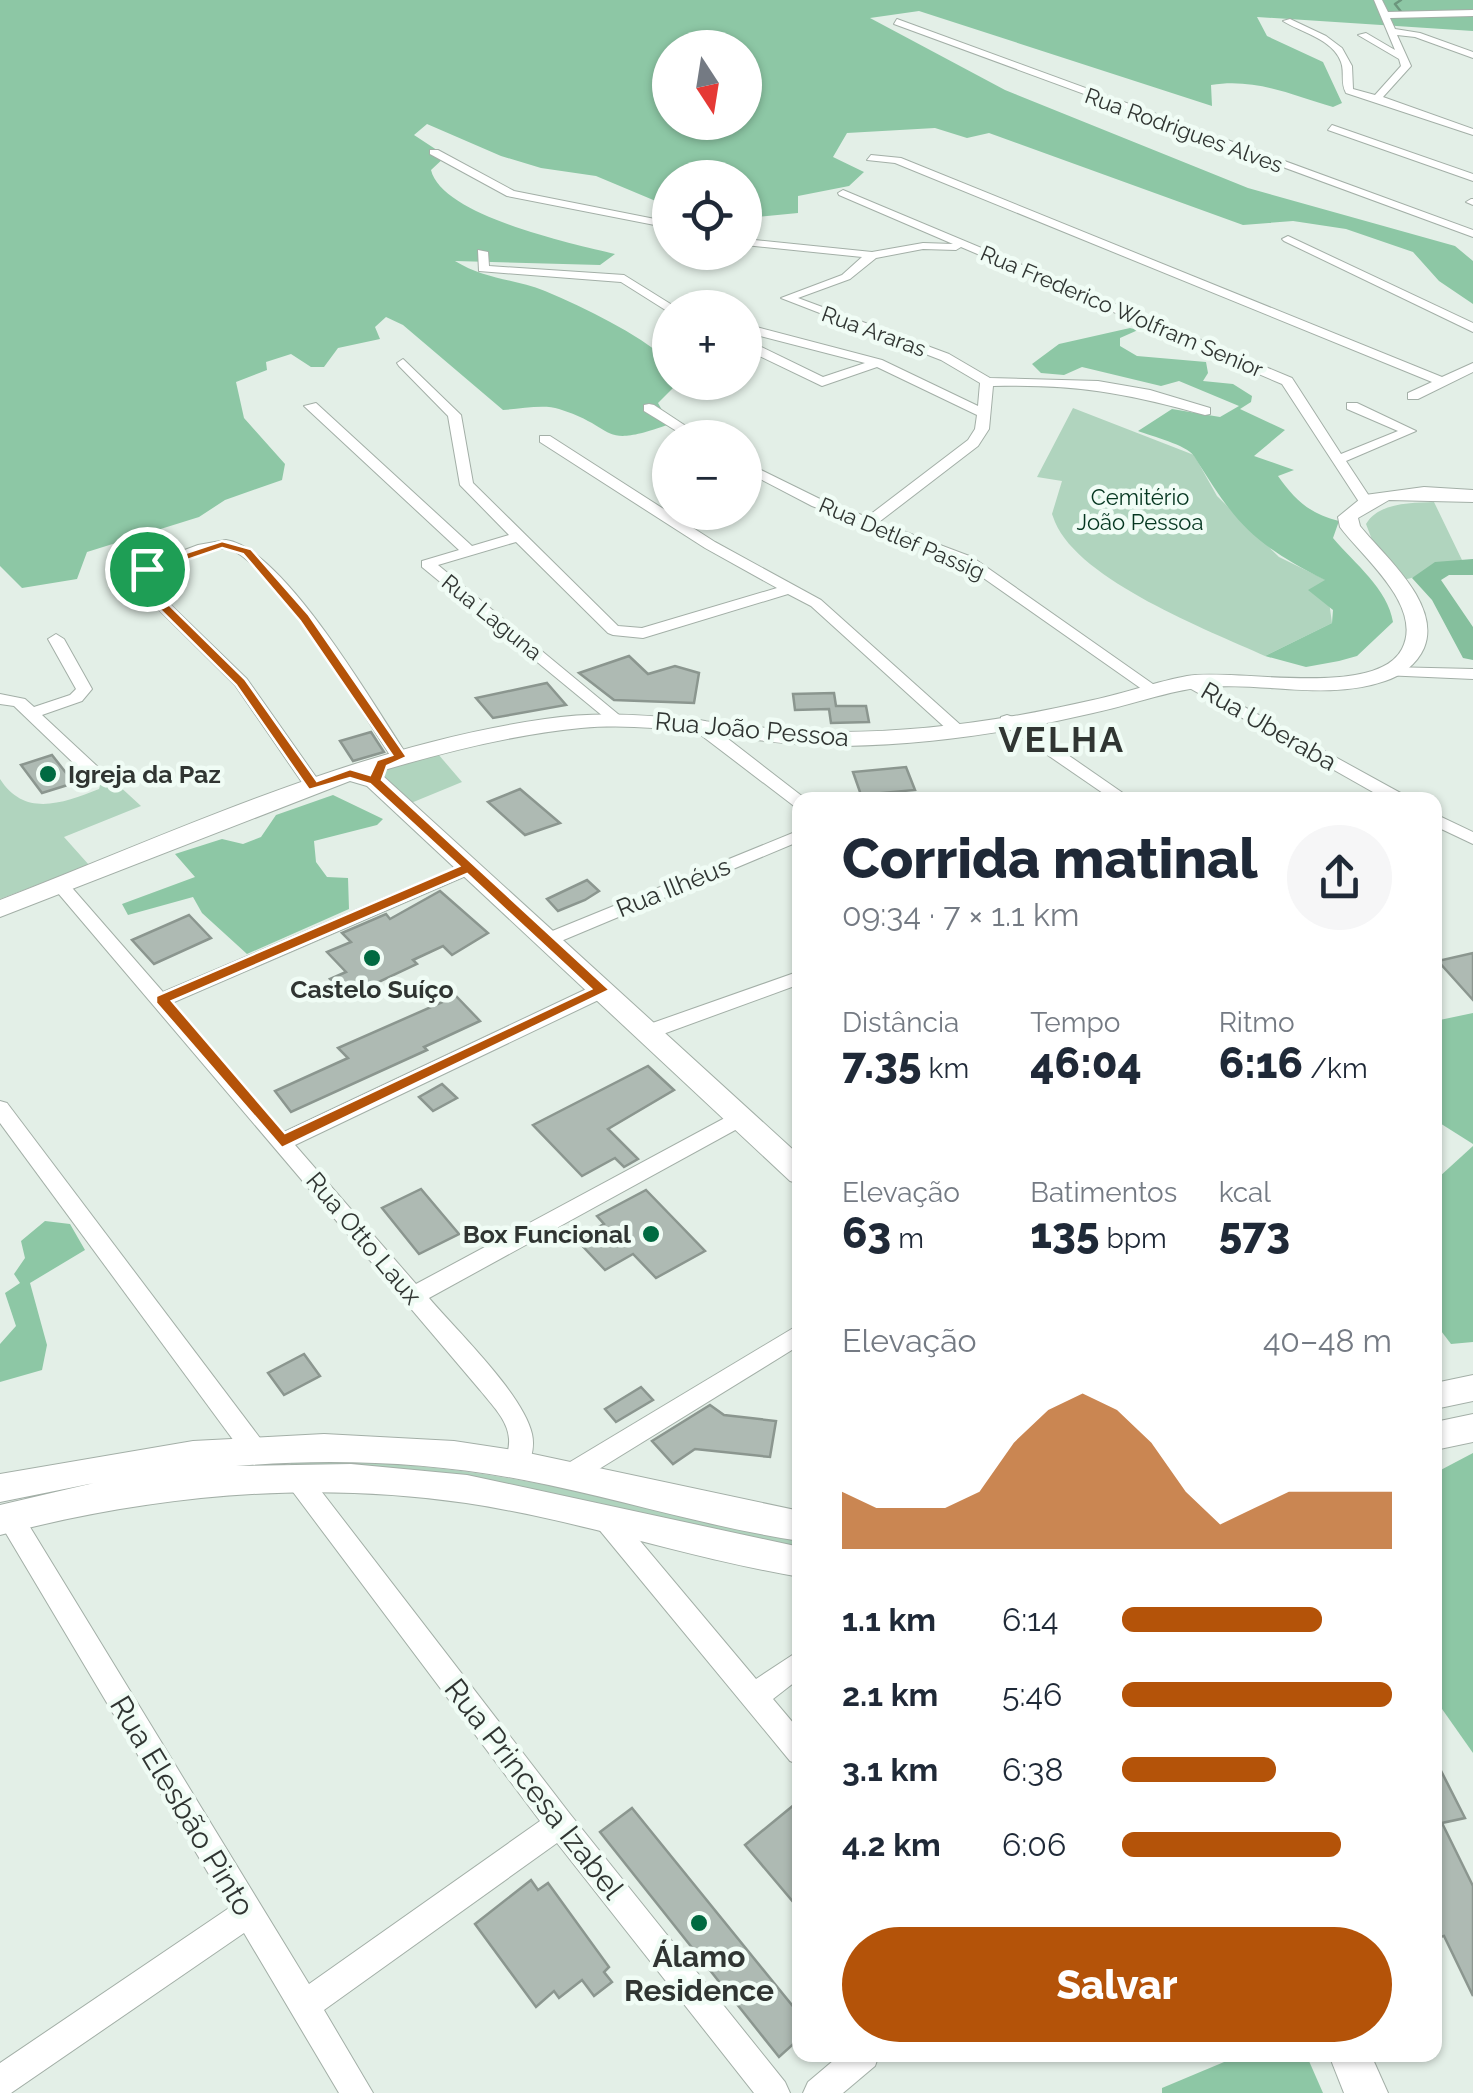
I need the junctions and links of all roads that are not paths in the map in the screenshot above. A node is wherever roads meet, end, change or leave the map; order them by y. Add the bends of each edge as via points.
1 (1378, 0) edge
2 (1473, 14) edge
3 (1386, 15) junction
4 (1287, 21) dead end
5 (897, 22) dead end
6 (1473, 26) edge
7 (1390, 31) junction
8 (1417, 34) junction
9 (1363, 35) dead end
10 (1473, 55) edge
11 (1402, 58) junction
12 (1377, 98) junction
13 (1332, 128) dead end
14 (1473, 132) edge
15 (434, 152) dead end
16 (871, 158) dead end
17 (1473, 178) edge
18 (843, 193) dead end
19 (652, 221) edge
20 (1473, 234) edge
21 (1288, 239) dead end
22 (762, 244) edge
23 (968, 247) junction
24 (482, 252) dead end
25 (872, 255) junction
26 (652, 295) edge
27 (1473, 328) edge
28 (762, 332) edge
29 (762, 352) edge
30 (403, 363) dead end
31 (878, 363) junction
32 (1473, 367) edge
33 (987, 382) junction
34 (1443, 382) junction
35 (1414, 396) dead end
36 (311, 406) dead end
37 (1352, 406) dead end
38 (649, 408) dead end
39 (1206, 411) dead end
40 (983, 413) junction
41 (669, 420) edge
42 (545, 439) dead end
43 (1337, 460) junction
44 (762, 476) edge
45 (1473, 496) edge
46 (1366, 502) junction
47 (868, 523) junction
48 (516, 536) junction
49 (468, 550) junction
50 (792, 588) junction
51 (56, 639) dead end
52 (1405, 663) junction
53 (1457, 674) edge
54 (1190, 682) junction
55 (1152, 689) junction
56 (0, 700) edge
57 (33, 713) junction
58 (616, 719) junction
59 (1007, 720) junction
60 (700, 724) junction
61 (956, 728) junction
62 (385, 767) junction
63 (92, 771) dead end
64 (314, 787) junction
65 (1112, 792) edge
66 (1386, 792) edge
67 (792, 796) edge
68 (1442, 822) edge
69 (792, 838) edge
70 (1473, 838) edge
71 (469, 868) junction
72 (61, 886) junction
73 (2, 908) edge
74 (547, 940) junction
75 (792, 980) edge
76 (602, 990) junction
77 (162, 1000) junction
78 (648, 1032) junction
79 (0, 1108) edge
80 (741, 1118) junction
81 (282, 1142) junction
82 (792, 1165) edge
83 (413, 1296) junction
84 (792, 1338) edge
85 (1473, 1428) edge
86 (1442, 1435) edge
87 (254, 1449) junction
88 (517, 1464) junction
89 (568, 1474) junction
90 (300, 1481) junction
91 (4, 1508) edge
92 (606, 1519) junction
93 (792, 1525) edge
94 (792, 1560) edge
95 (792, 1668) edge
96 (753, 1698) junction
97 (792, 1743) edge
98 (560, 1824) junction
99 (246, 1914) junction
100 (304, 2006) junction
101 (856, 2062) edge
102 (1353, 2062) edge
103 (0, 2082) edge
104 (357, 2093) edge
105 (774, 2093) edge
106 (819, 2093) edge
107 (1366, 2093) edge

1 - 3 street
2 - 3 street
3 - 7 street
4 - 12 street via 1339,51 1348,91
5 - 20 street, Rua Rodrigues Alves
6 - 8 street
7 - 8 street
7 - 11 street
8 - 10 street
9 - 11 street
11 - 12 street via 1402,74
12 - 14 street
13 - 17 street
15 - 19 street via 512,194
16 - 34 street via 896,160
18 - 23 street
21 - 27 street
22 - 25 street
23 - 25 street, Rua Frederico Wolfram Senior
23 - 43 street, Rua Frederico Wolfram Senior via 1288,381
24 - 26 street via 484,269 604,275
25 - 33 street, Rua Araras via 846,278 787,298 945,357
28 - 31 street
29 - 31 street via 822,382
30 - 48 street via 454,414 467,485
31 - 40 street
32 - 34 street
33 - 39 street via 1080,381 1146,390
33 - 40 street
34 - 35 street
36 - 49 street, Rua Laguna
37 - 43 street via 1409,431
38 - 41 street
40 - 47 street via 974,443
42 - 50 street
43 - 46 street, Rua Frederico Wolfram Senior
44 - 47 street, Rua Detlef Passig
45 - 46 main road via 1404,494
46 - 52 main road via 1348,517 1350,527 1412,610 1417,629
47 - 55 street, Rua Detlef Passig via 966,560
48 - 49 street
48 - 50 street via 625,635
49 - 58 street, Rua Laguna via 427,564
50 - 61 street
51 - 57 street via 84,689
52 - 53 street
52 - 53 street
52 - 54 main road, Rua João Pessoa via 1320,684
54 - 55 main road, Rua João Pessoa
54 - 66 street, Rua Uberaba
55 - 59 main road, Rua João Pessoa
56 - 57 street via 19,702
57 - 63 street
58 - 60 main road, Rua João Pessoa
58 - 62 main road, Rua João Pessoa via 546,728
59 - 61 main road, Rua João Pessoa
59 - 65 street
60 - 61 main road, Rua João Pessoa via 843,739
60 - 67 street
62 - 64 main road
62 - 64 street via 304,618 247,552 222,544 147,569 140,584 240,682
62 - 71 main road
64 - 72 main road
68 - 70 street
69 - 74 street, Rua Ilhéus
71 - 74 main road
71 - 77 street
72 - 73 main road
72 - 77 street, Rua Otto Laux
74 - 76 main road
75 - 78 street
76 - 78 main road
76 - 81 street
77 - 81 street, Rua Otto Laux
78 - 80 main road
79 - 87 street
80 - 82 main road
80 - 83 street
81 - 83 street, Rua Otto Laux
83 - 88 street, Rua Otto Laux via 520,1424 525,1444
84 - 89 street
85 - 86 main road
87 - 88 main road via 405,1450
87 - 91 main road via 72,1472
88 - 89 main road
89 - 93 main road
90 - 91 main road
90 - 92 main road via 467,1489
90 - 98 street, Rua Princesa Izabel
91 - 99 street, Rua Elesbão Pinto
92 - 94 main road
92 - 96 street
95 - 96 street
96 - 97 street
98 - 100 street
98 - 105 street, Rua Princesa Izabel
99 - 100 street, Rua Elesbão Pinto
99 - 103 street
100 - 104 street, Rua Elesbão Pinto
101 - 106 street
102 - 107 main road

